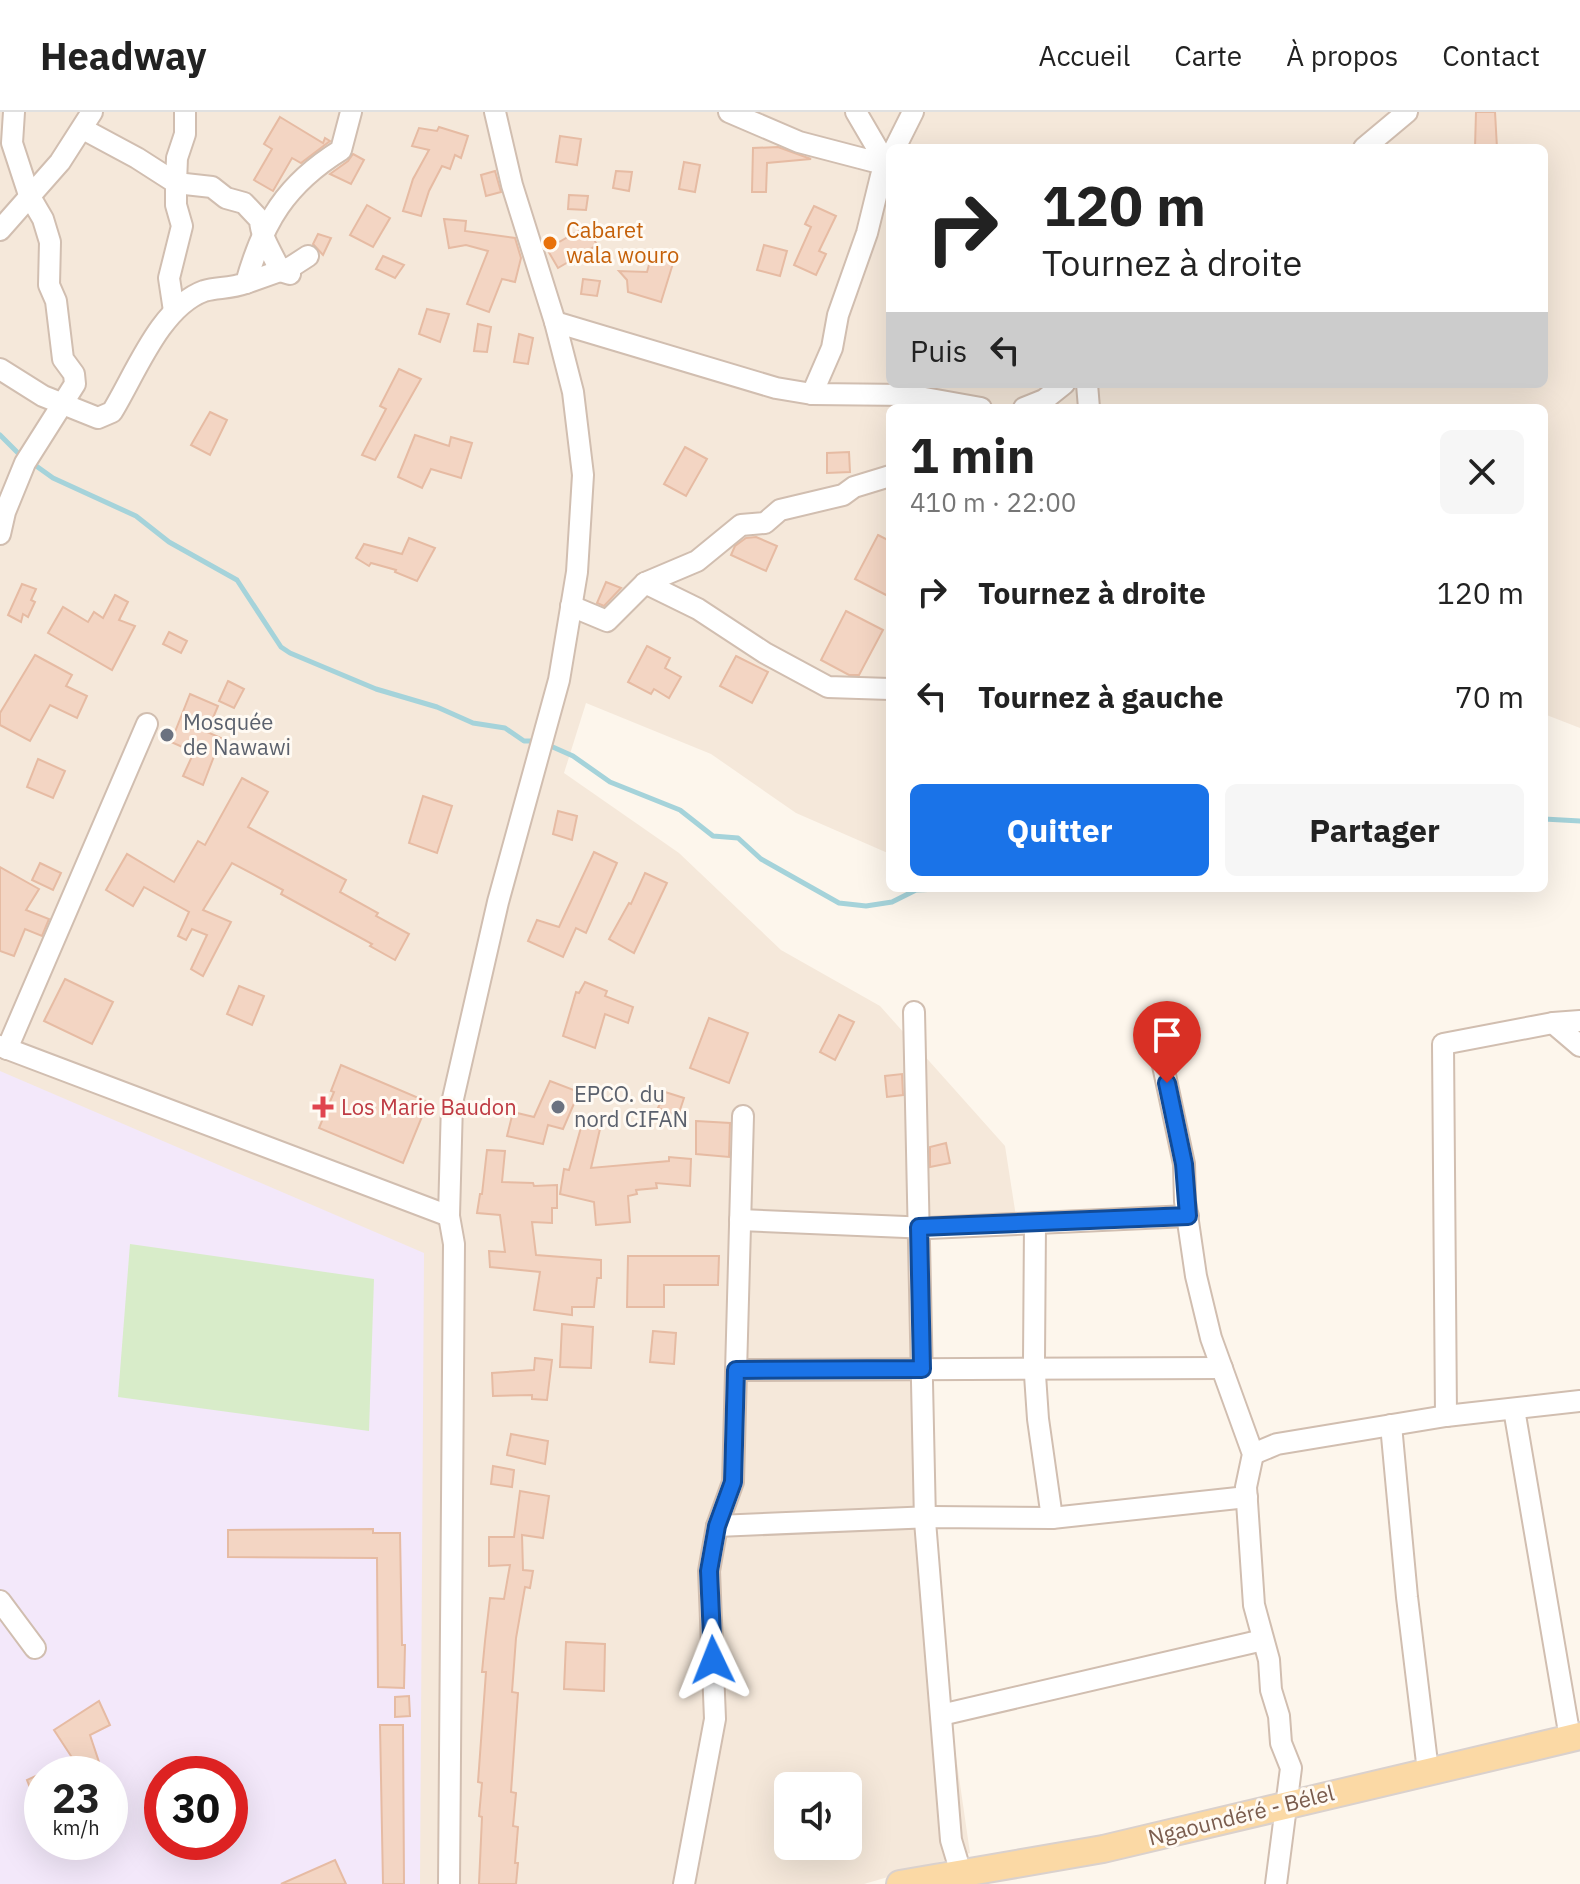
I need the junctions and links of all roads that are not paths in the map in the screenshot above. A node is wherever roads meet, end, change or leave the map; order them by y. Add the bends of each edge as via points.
1 (14, 112) edge
2 (185, 112) edge
3 (351, 112) edge
4 (495, 112) edge
5 (729, 112) edge
6 (856, 112) edge
7 (913, 112) edge
8 (1407, 112) edge
9 (88, 120) edge
10 (897, 144) edge
11 (1369, 144) edge
12 (886, 151) edge
13 (886, 156) edge
14 (886, 166) edge
15 (176, 183) junction
16 (29, 195) junction
17 (0, 230) edge
18 (261, 235) junction
19 (308, 256) dead end
20 (285, 273) junction
21 (246, 283) junction
22 (174, 311) junction
23 (555, 322) junction
24 (0, 369) edge
25 (1059, 388) edge
26 (812, 394) junction
27 (64, 403) junction
28 (959, 404) edge
29 (1034, 404) edge
30 (886, 477) edge
31 (0, 534) edge
32 (645, 583) junction
33 (571, 606) junction
34 (886, 689) edge
35 (147, 724) dead end
36 (914, 1012) dead end
37 (1580, 1021) edge
38 (1553, 1023) junction
39 (1155, 1028) dead end
40 (1580, 1046) edge
41 (4, 1048) edge
42 (743, 1116) dead end
43 (449, 1216) junction
44 (1188, 1216) junction
45 (740, 1220) junction
46 (1035, 1223) junction
47 (919, 1227) junction
48 (1222, 1368) junction
49 (922, 1369) junction
50 (1035, 1369) junction
51 (736, 1370) junction
52 (1580, 1401) edge
53 (1514, 1409) junction
54 (1446, 1416) junction
55 (1391, 1425) junction
56 (1253, 1454) junction
57 (1247, 1497) junction
58 (924, 1518) junction
59 (1052, 1518) junction
60 (717, 1526) junction
61 (0, 1601) edge
62 (1263, 1640) junction
63 (35, 1648) dead end
64 (941, 1715) junction
65 (1575, 1737) edge
66 (1428, 1771) junction
67 (1286, 1804) junction
68 (961, 1873) junction
69 (449, 1884) edge
70 (684, 1884) edge
71 (900, 1884) edge
72 (1276, 1884) edge

1 - 16 street via 12,143
2 - 15 street
3 - 18 street via 341,150 315,166
4 - 23 street
5 - 13 street via 799,142
6 - 12 street
7 - 10 street
8 - 11 street
9 - 15 street
9 - 16 street
14 - 26 street via 832,348
15 - 18 street via 212,187 244,203 260,220
15 - 22 street via 182,226 169,278
16 - 17 street
16 - 27 street via 50,242 49,285 63,359 74,374 75,384
18 - 20 street
18 - 21 street
19 - 20 street
20 - 21 street
21 - 22 street via 206,290
22 - 27 street via 112,412 98,418
23 - 26 street
23 - 33 street via 573,392 583,475
24 - 27 street
25 - 29 street
26 - 28 street via 908,395
27 - 31 street via 28,458
30 - 32 street via 843,495 780,510 765,523 741,525 697,561
32 - 33 street via 607,621
32 - 34 street via 828,687
33 - 43 street via 559,680 498,902 452,1103
35 - 41 street
36 - 47 street
37 - 38 street
38 - 40 street
38 - 54 street via 1443,1044
39 - 44 street via 1184,1164
41 - 43 street
42 - 45 street
43 - 69 street via 454,1244
44 - 46 street
44 - 48 street via 1196,1276
45 - 47 street
45 - 51 street
46 - 47 street
46 - 50 street
47 - 49 street
48 - 50 street
48 - 56 street
49 - 50 street
49 - 51 street
49 - 58 street
50 - 59 street
51 - 60 street via 733,1482
52 - 53 street
53 - 54 street
53 - 65 street
54 - 55 street
55 - 56 street via 1277,1444
55 - 66 street
56 - 57 street
57 - 59 street
57 - 62 street via 1254,1605
58 - 59 street
58 - 60 street
58 - 64 street
60 - 70 street via 709,1571 715,1719
61 - 63 street
62 - 64 street
62 - 67 street via 1281,1743 1291,1768
64 - 68 street via 951,1840
65 - 66 main road, Ngaoundéré - Bélel
66 - 67 main road, Ngaoundéré - Bélel
67 - 68 main road, Ngaoundéré - Bélel via 1103,1849
67 - 72 street
68 - 71 main road, Ngaoundéré - Bélel

